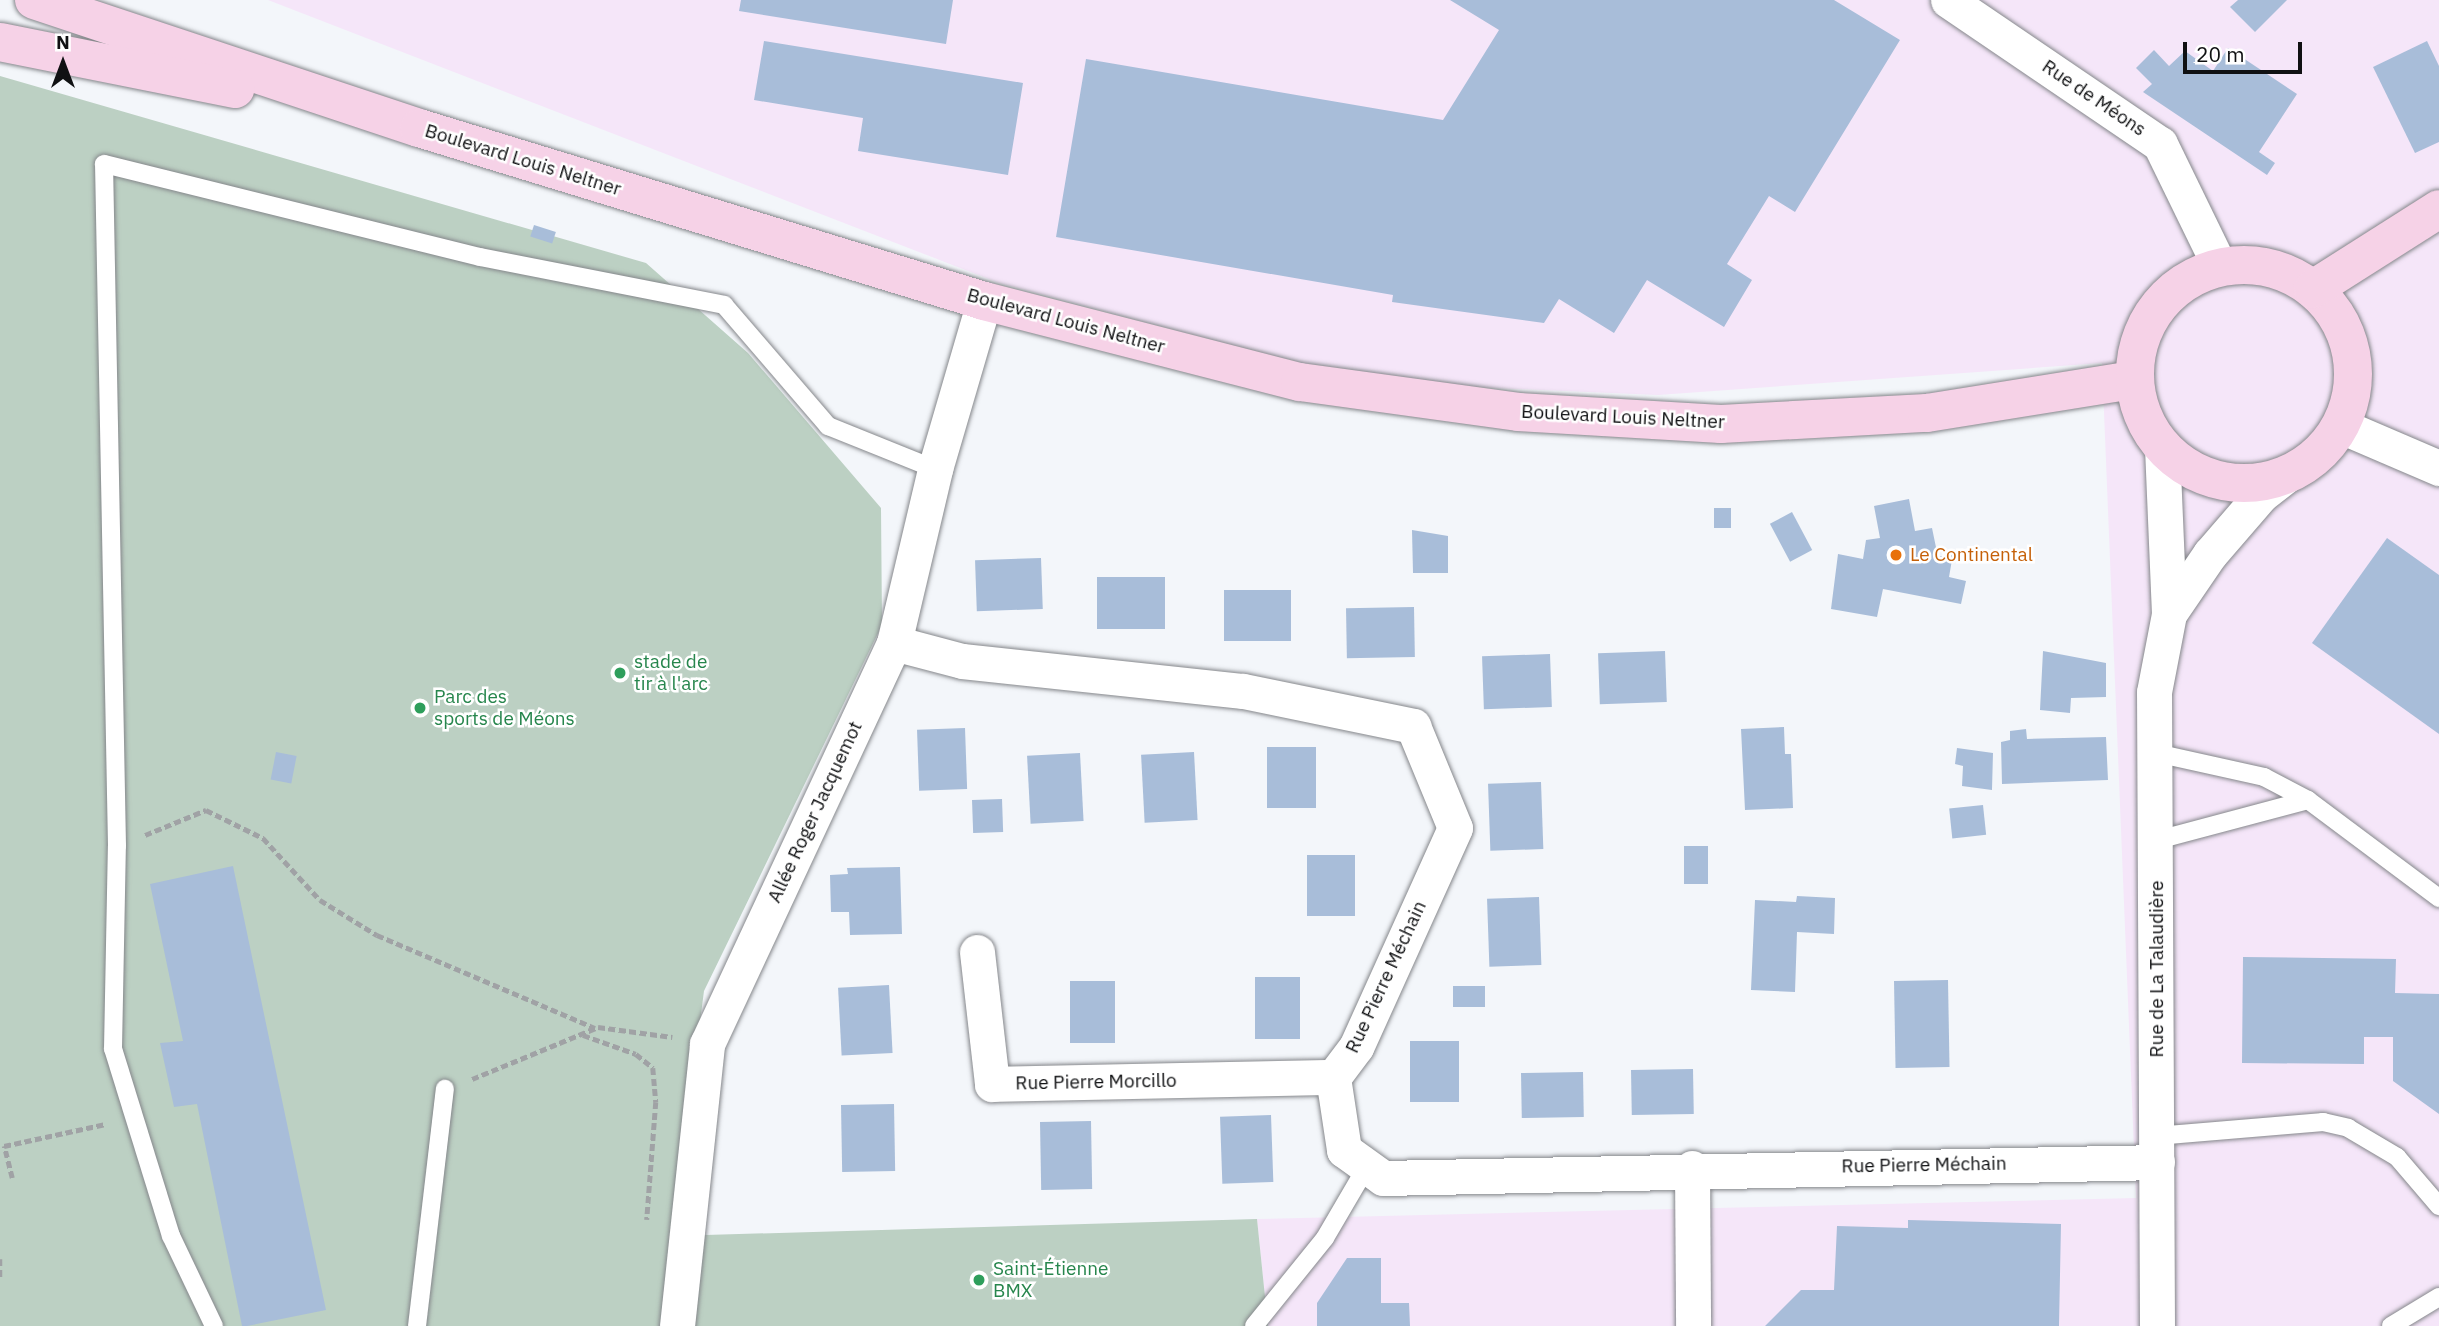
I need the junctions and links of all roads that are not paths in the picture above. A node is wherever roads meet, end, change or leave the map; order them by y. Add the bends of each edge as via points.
1 (34, 0) edge
2 (1948, 0) edge
3 (0, 42) edge
4 (419, 128) junction
5 (2439, 209) edge
6 (2220, 267) junction
7 (2313, 289) junction
8 (984, 301) junction
9 (2134, 380) junction
10 (2341, 426) junction
11 (2162, 448) junction
12 (2439, 468) edge
13 (935, 469) junction
14 (2285, 476) junction
15 (2169, 614) junction
16 (894, 643) junction
17 (2156, 753) junction
18 (2308, 800) junction
19 (2158, 840) junction
20 (2439, 898) edge
21 (977, 952) dead end
22 (1333, 1077) junction
23 (445, 1089) road end
24 (2157, 1149) junction
25 (1367, 1166) junction
26 (1692, 1168) junction
27 (2439, 1206) edge
28 (2439, 1297) edge
29 (214, 1326) edge
30 (417, 1326) edge
31 (677, 1326) edge
32 (1254, 1326) edge
33 (1693, 1326) edge
34 (2157, 1326) edge
35 (2391, 1326) edge

1 - 4 street, Boulevard Louis Neltner
2 - 6 street, Rue de Méons via 2160,144
3 - 4 street
4 - 8 street, Boulevard Louis Neltner
5 - 7 street
6 - 7 street via 2246,265 2284,272
6 - 9 street via 2168,296 2150,318 2139,342
7 - 10 street via 2329,304 2349,342 2354,380
8 - 9 street, Boulevard Louis Neltner via 1300,382 1518,412 1735,424 1927,413
8 - 13 street, Allée Roger Jacquemot
9 - 11 street via 2143,416
10 - 12 street
10 - 14 street via 2325,449
11 - 14 street via 2192,471 2229,483
11 - 15 street, Rue de La Talaudière
13 - 16 street, Allée Roger Jacquemot
13 - 29 lane via 828,426 724,305 480,257 104,164 117,846 113,1049 171,1236
14 - 15 street, Rue de La Talaudière via 2261,495 2210,554
15 - 17 street, Rue de La Talaudière via 2154,692
16 - 22 street, Rue Pierre Méchain via 961,661 1243,691 1413,726 1455,828 1356,1047
16 - 31 street, Allée Roger Jacquemot via 707,1044
17 - 18 lane via 2264,777
17 - 19 street, Rue de La Talaudière
18 - 19 lane
18 - 20 lane
19 - 24 street, Rue de La Talaudière
21 - 22 street, Rue Pierre Morcillo via 992,1084
22 - 25 street, Rue Pierre Méchain via 1344,1150
23 - 30 lane
24 - 26 street, Rue Pierre Méchain
24 - 27 lane via 2323,1122 2348,1128 2397,1157
24 - 34 street, Rue de La Talaudière
25 - 26 street, Rue Pierre Méchain via 1382,1178
25 - 32 lane via 1325,1238
26 - 33 street
28 - 35 lane

